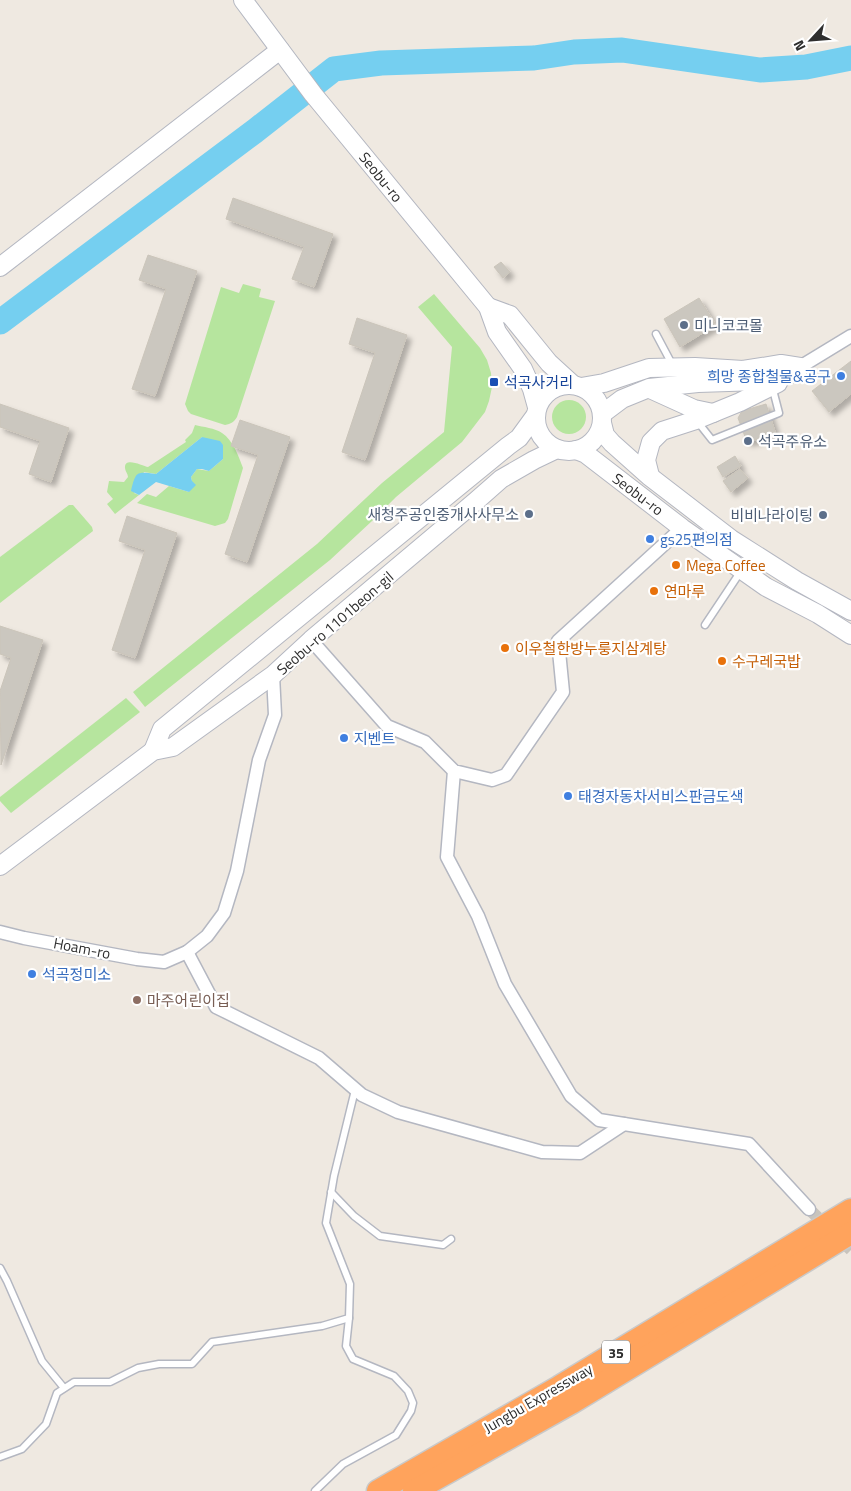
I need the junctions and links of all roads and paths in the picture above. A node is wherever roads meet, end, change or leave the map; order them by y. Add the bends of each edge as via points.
1 (243, 0) edge
2 (280, 50) junction
3 (0, 267) edge
4 (488, 307) junction
5 (656, 334) dead end
6 (851, 336) edge
7 (674, 368) junction
8 (794, 371) junction
9 (577, 386) junction
10 (772, 386) junction
11 (649, 388) junction
12 (536, 412) junction
13 (713, 413) junction
14 (602, 418) junction
15 (696, 420) junction
16 (557, 449) junction
17 (576, 450) junction
18 (650, 476) junction
19 (682, 528) junction
20 (742, 570) junction
21 (851, 611) edge
22 (705, 624) dead end
23 (851, 635) edge
24 (311, 640) junction
25 (273, 675) junction
26 (153, 751) junction
27 (454, 771) junction
28 (0, 866) edge
29 (0, 932) edge
30 (186, 952) junction
31 (164, 962) joint
32 (356, 1090) junction
33 (624, 1124) junction
34 (331, 1192) junction
35 (810, 1209) tunnel mouth
36 (851, 1210) edge
37 (851, 1233) edge
38 (451, 1239) dead end
39 (0, 1268) edge
40 (349, 1318) junction
41 (64, 1388) junction
42 (0, 1457) edge
43 (315, 1491) edge
44 (378, 1491) edge
45 (414, 1491) edge

1 - 2 street
2 - 3 street
2 - 4 street, Seobu-ro
4 - 9 street, Seobu-ro via 510,315 548,363
4 - 12 street, Seobu-ro via 497,332 523,369 532,389
5 - 7 lane
6 - 8 street
7 - 8 street via 743,370 781,364
7 - 9 street via 649,368 604,383
8 - 10 street
8 - 11 street via 760,381
9 - 12 street via 555,387 547,392
9 - 14 street via 595,397
10 - 13 street
10 - 15 lane via 779,413 712,440
11 - 13 street via 694,409
11 - 14 street via 622,399
12 - 16 street via 540,434
12 - 26 street via 519,438 162,729
13 - 15 street
14 - 17 street via 594,440
14 - 18 street, Seobu-ro via 605,435
15 - 18 street via 662,431 651,442 646,460
16 - 17 street
16 - 24 street, Seobu-ro 1101beon-gil via 501,479
17 - 19 street, Seobu-ro via 586,454
18 - 21 street, Seobu-ro via 731,539
19 - 20 street, Seobu-ro
19 - 27 street via 558,641 563,692 506,775 492,780
20 - 22 lane
20 - 23 street, Seobu-ro
24 - 25 street, Seobu-ro 1101beon-gil
24 - 27 street via 387,726 425,742
25 - 26 street via 172,746
25 - 30 street, Seobu-ro 1101beon-gil via 275,715 259,760 237,871 224,913 207,936
26 - 28 street
27 - 33 street via 447,857 478,916 505,984 571,1096 599,1120
29 - 31 street, Hoam-ro
30 - 31 street, Seobu-ro 1101beon-gil
30 - 32 street via 216,1007 319,1058
32 - 33 street via 398,1112 542,1152 580,1153
32 - 34 lane
33 - 35 street via 749,1144
34 - 38 lane via 380,1236 443,1244
34 - 40 lane via 326,1223 350,1284
36 - 44 highway, Jungbu Expressway / 35 via 559,1387
37 - 45 highway, Jungbu Expressway / 35 via 571,1403
39 - 41 lane via 42,1361
40 - 41 lane via 322,1326 212,1342 192,1364 159,1364 138,1368 110,1382 74,1382
40 - 43 lane via 346,1346 353,1359 394,1376 414,1403 396,1435 343,1464
41 - 42 lane via 57,1392 46,1424 22,1449

